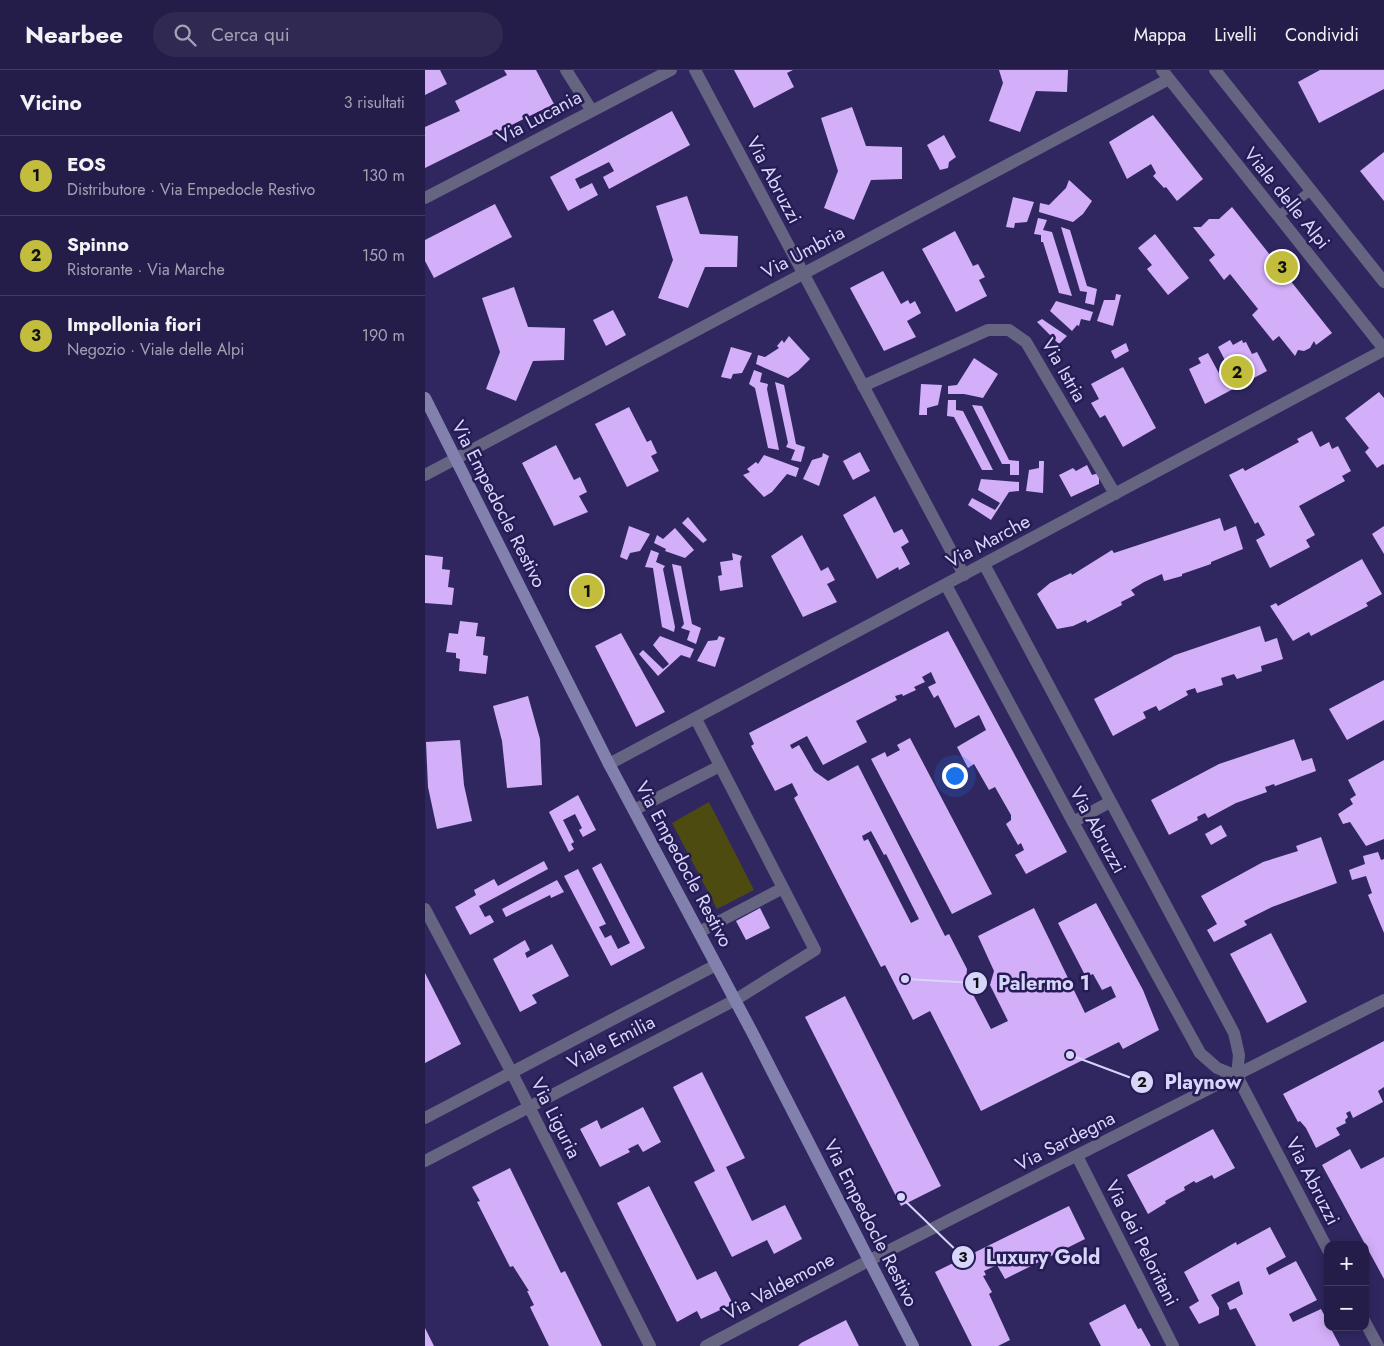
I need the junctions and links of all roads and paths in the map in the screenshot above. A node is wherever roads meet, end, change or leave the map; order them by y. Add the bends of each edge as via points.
1 (566, 70) edge
2 (671, 70) edge
3 (695, 70) edge
4 (1215, 70) edge
5 (1165, 75) edge
6 (592, 110) junction
7 (1310, 190) junction
8 (425, 198) edge
9 (1278, 216) junction
10 (803, 274) junction
11 (1384, 282) edge
12 (1384, 349) edge
13 (863, 386) junction
14 (425, 398) edge
15 (455, 458) junction
16 (425, 475) edge
17 (1115, 494) junction
18 (984, 564) junction
19 (964, 575) junction
20 (946, 585) junction
21 (696, 719) junction
22 (609, 764) junction
23 (720, 766) junction
24 (1110, 802) junction
25 (634, 810) junction
26 (1073, 822) junction
27 (783, 888) junction
28 (425, 909) edge
29 (699, 932) junction
30 (716, 965) junction
31 (735, 1000) junction
32 (1384, 1000) edge
33 (512, 1073) junction
34 (1237, 1076) junction
35 (529, 1106) junction
36 (425, 1118) edge
37 (1077, 1156) junction
38 (425, 1161) edge
39 (1324, 1242) edge
40 (870, 1260) junction
41 (1369, 1329) edge
42 (650, 1346) edge
43 (706, 1346) edge
44 (913, 1346) edge
45 (1173, 1346) edge
46 (1378, 1346) edge

1 - 6 street
2 - 6 street, Via Lucania
3 - 10 street, Via Abruzzi
4 - 7 street, Viale delle Alpi
5 - 9 street, Viale delle Alpi
5 - 10 street, Via Umbria
6 - 8 street, Via Lucania
7 - 9 lane
7 - 11 street, Viale delle Alpi
9 - 12 street, Viale delle Alpi
10 - 13 street, Via Abruzzi
10 - 15 street, Via Umbria
12 - 17 street, Via Marche
13 - 17 street, Via Istria via 988,330 1009,330 1026,342
13 - 19 street, Via Abruzzi
14 - 15 street, Via Empedocle Restivo
15 - 16 street, Via Umbria
15 - 22 street, Via Empedocle Restivo
17 - 18 street, Via Marche
18 - 19 street, Via Marche
18 - 24 street, Via Abruzzi
19 - 20 street, Via Marche
20 - 21 street, Via Marche
20 - 26 street, Via Abruzzi
21 - 22 street, Via Marche
21 - 23 street
22 - 25 street, Via Empedocle Restivo
23 - 25 street
23 - 27 street
24 - 26 street
24 - 34 street, Via Abruzzi via 1234,1033 1239,1055
25 - 29 street, Via Empedocle Restivo
26 - 34 street, Via Abruzzi via 1200,1053 1217,1068
27 - 29 street
27 - 31 street, Viale Emilia via 815,950
28 - 33 street, Via Liguria
29 - 30 street, Via Empedocle Restivo
30 - 31 street, Via Empedocle Restivo
30 - 33 street, Viale Emilia
31 - 35 street, Viale Emilia
31 - 40 street, Via Empedocle Restivo
32 - 34 street, Via Sardegna
33 - 35 street, Via Liguria
33 - 36 street, Viale Emilia
34 - 37 street, Via Sardegna
34 - 39 street, Via Abruzzi
35 - 38 street, Viale Emilia
35 - 42 street, Via Liguria
37 - 40 street, Via Sardegna
37 - 45 street, Via dei Peloritani
40 - 43 street, Via Valdemone
40 - 44 street, Via Empedocle Restivo
41 - 46 street

